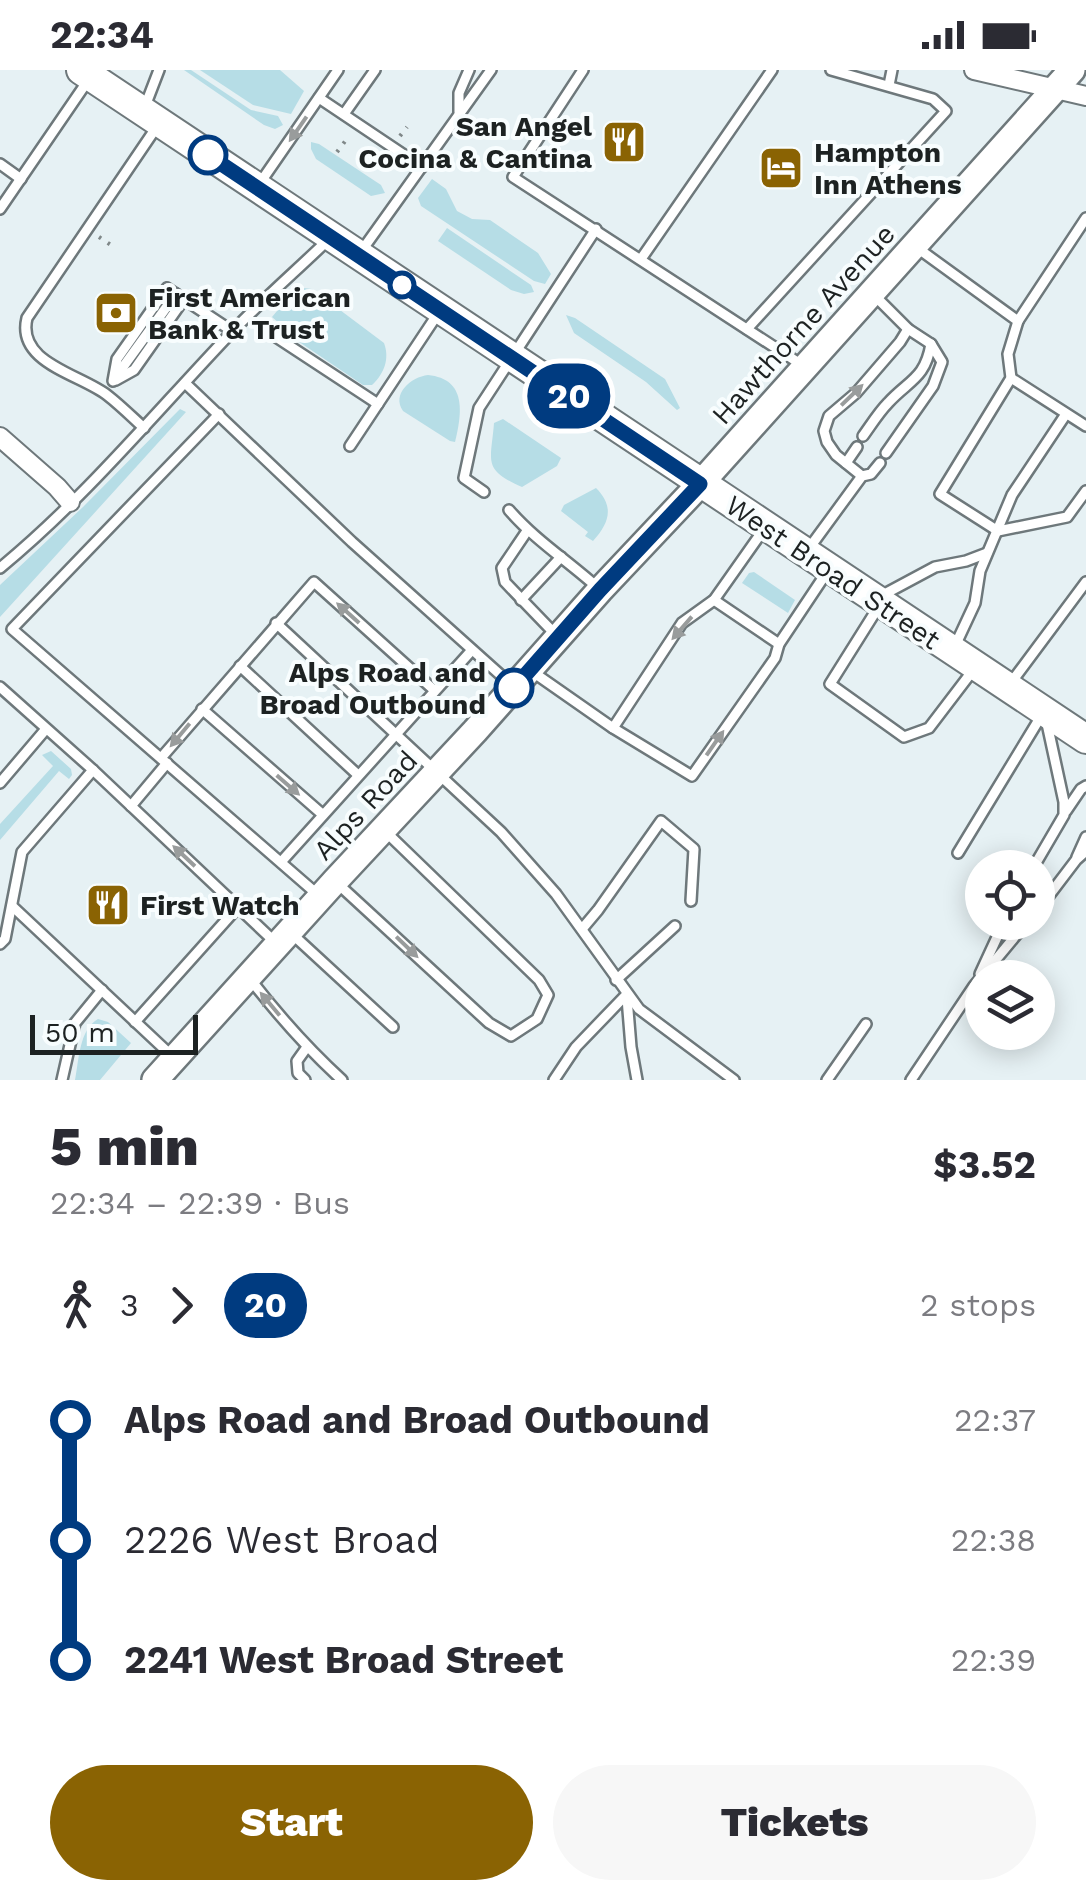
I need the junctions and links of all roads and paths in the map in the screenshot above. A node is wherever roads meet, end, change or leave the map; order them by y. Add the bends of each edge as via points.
1 (159, 70) edge
2 (338, 70) edge
3 (375, 70) edge
4 (469, 70) edge
5 (492, 70) edge
6 (583, 70) edge
7 (772, 70) edge
8 (831, 70) edge
9 (892, 70) edge
10 (974, 70) edge
11 (90, 72) edge
12 (1063, 80) edge
13 (889, 86) junction
14 (1086, 96) edge
15 (320, 98) junction
16 (344, 114) junction
17 (459, 115) junction
18 (151, 117) junction
19 (355, 129) dead end
20 (336, 152) dead end
21 (0, 164) edge
22 (422, 167) junction
23 (21, 178) junction
24 (257, 188) junction
25 (0, 210) edge
26 (1086, 218) edge
27 (596, 230) junction
28 (331, 237) junction
29 (913, 245) junction
30 (358, 256) junction
31 (641, 259) junction
32 (871, 292) junction
33 (180, 296) junction
34 (440, 310) junction
35 (1018, 322) junction
36 (747, 329) junction
37 (908, 329) junction
38 (232, 332) junction
39 (276, 337) dead end
40 (931, 344) junction
41 (510, 357) junction
42 (805, 367) junction
43 (1011, 378) junction
44 (113, 381) junction
45 (186, 383) junction
46 (104, 392) junction
47 (378, 404) junction
48 (219, 414) junction
49 (1066, 414) junction
50 (1086, 426) edge
51 (144, 428) junction
52 (863, 436) dead end
53 (0, 437) edge
54 (350, 446) dead end
55 (857, 447) dead end
56 (886, 453) dead end
57 (846, 463) junction
58 (880, 463) dead end
59 (862, 476) junction
60 (700, 484) junction
61 (1086, 491) edge
62 (484, 492) dead end
63 (70, 502) junction
64 (509, 510) dead end
65 (765, 527) junction
66 (527, 531) junction
67 (998, 532) junction
68 (987, 553) junction
69 (561, 557) junction
70 (817, 561) junction
71 (0, 568) edge
72 (1086, 582) edge
73 (600, 590) junction
74 (521, 600) junction
75 (714, 600) junction
76 (878, 601) junction
77 (276, 623) junction
78 (558, 637) junction
79 (779, 644) junction
80 (472, 650) junction
81 (964, 659) junction
82 (240, 666) junction
83 (522, 679) junction
84 (0, 688) edge
85 (1007, 688) junction
86 (434, 690) junction
87 (202, 708) junction
88 (1044, 711) junction
89 (614, 728) junction
90 (46, 730) junction
91 (396, 735) junction
92 (1086, 739) edge
93 (164, 760) junction
94 (93, 770) junction
95 (436, 773) junction
96 (358, 774) junction
97 (0, 783) edge
98 (1086, 786) edge
99 (131, 806) junction
100 (322, 814) junction
101 (1064, 815) junction
102 (384, 830) junction
103 (1086, 837) edge
104 (1044, 850) edge
105 (1086, 851) edge
106 (958, 853) dead end
107 (1076, 860) junction
108 (281, 862) junction
109 (1055, 888) edge
110 (328, 889) junction
111 (691, 901) dead end
112 (12, 906) junction
113 (238, 907) junction
114 (675, 926) dead end
115 (582, 929) junction
116 (283, 938) junction
117 (1013, 940) edge
118 (0, 944) edge
119 (996, 960) edge
120 (248, 976) junction
121 (616, 980) junction
122 (102, 990) junction
123 (626, 995) junction
124 (965, 999) edge
125 (135, 1022) junction
126 (866, 1024) dead end
127 (392, 1028) dead end
128 (307, 1047) junction
129 (161, 1074) edge
130 (62, 1080) edge
131 (305, 1080) edge
132 (342, 1080) edge
133 (554, 1080) edge
134 (637, 1080) edge
135 (734, 1080) edge
136 (827, 1080) edge
137 (911, 1080) edge

1 - 18 lane
2 - 15 lane
3 - 16 lane
4 - 17 lane
5 - 17 lane
6 - 27 lane via 513,177
7 - 31 lane
8 - 13 lane
9 - 13 lane
10 - 12 street
11 - 18 main road, West Broad Street
11 - 23 lane
12 - 14 street
12 - 29 main road, Hawthorne Avenue
13 - 36 lane via 932,99 946,111
15 - 16 lane
15 -> 24 lane
16 - 22 lane
17 - 22 lane
18 - 24 main road, West Broad Street
18 - 46 lane via 24,330 28,346
19 - 20 path
21 - 23 lane
22 - 30 lane
23 - 25 lane
24 - 28 main road, West Broad Street
26 - 35 lane
27 - 31 lane
27 - 41 lane
28 - 30 main road, West Broad Street
28 - 38 lane
29 - 32 main road, Hawthorne Avenue
29 - 35 lane
30 - 34 main road, West Broad Street
31 - 36 lane
32 - 37 lane
32 - 42 main road, Hawthorne Avenue
33 - 38 lane
33 - 44 lane via 134,370
33 - 44 lane via 167,288 116,359
34 - 41 main road, West Broad Street
34 - 47 lane
35 - 43 lane via 1008,354
36 - 42 lane
37 - 40 lane
57 -> 37 lane via 827,442 830,416
38 - 45 lane
39 - 47 lane
40 - 52 lane via 927,363
40 - 56 lane via 942,362 933,386
41 - 60 main road, West Broad Street
41 - 62 lane via 479,408 464,478
42 - 60 main road, Hawthorne Avenue
43 - 49 lane
43 - 67 lane via 940,494
44 - 46 lane
45 - 48 lane
45 - 51 lane
46 - 51 lane
47 - 54 lane
48 - 80 lane
48 - 93 lane via 12,629
49 - 50 lane
49 - 67 lane via 1012,495
51 - 63 lane
53 - 63 street
55 - 57 lane
57 - 59 lane
58 - 59 lane
59 - 70 lane
60 - 65 main road, West Broad Street
60 - 73 main road, Alps Road
61 - 67 lane via 1067,517
63 - 71 lane
64 - 66 lane
65 - 70 main road, West Broad Street
65 - 75 lane
66 - 69 lane
66 - 74 lane via 502,568
67 - 68 lane
68 - 76 lane via 935,567
68 - 81 lane
69 - 73 lane
69 - 74 lane
70 - 76 main road, West Broad Street
70 - 79 lane
72 - 85 lane
73 - 78 main road, Alps Road
74 - 78 lane
75 - 79 lane
75 -> 89 lane via 682,623
76 - 81 main road, West Broad Street
76 - 81 lane via 830,684 904,736 929,728
77 - 82 lane
86 -> 77 lane via 314,582
77 - 91 lane
78 - 83 main road, Alps Road
89 -> 79 lane via 692,776
80 - 83 lane
80 - 86 lane
81 - 85 main road, West Broad Street
82 - 87 lane
82 - 96 lane
83 - 89 lane
83 - 95 main road, Alps Road
84 - 90 lane
85 - 88 main road, West Broad Street
86 - 91 lane
87 -> 93 lane
87 -> 100 lane
88 - 92 main road, West Broad Street
88 - 101 lane
88 - 106 lane
90 - 94 lane
90 - 97 lane
91 - 95 lane
91 - 96 lane
93 - 99 lane
93 - 108 lane
94 - 99 lane
94 - 112 lane via 22,852
95 - 102 main road, Alps Road
95 - 115 lane via 501,832
96 - 100 lane
98 - 101 lane
113 -> 99 lane
100 - 108 lane
101 - 104 lane
102 - 110 main road, Alps Road
110 -> 102 lane via 488,1023 511,1036 536,1019 548,995 538,980
103 - 107 lane
105 - 107 lane
107 - 109 lane
108 - 110 lane
110 - 116 main road, Alps Road
111 - 115 lane via 694,849 661,821
112 - 118 lane
112 - 122 lane
113 - 116 lane
113 - 125 lane
114 - 121 lane
115 - 121 lane
116 - 120 main road, Alps Road
116 - 127 lane
117 - 119 lane
128 -> 120 lane
120 - 129 main road, Alps Road
121 - 123 lane
122 - 125 lane
122 - 130 lane via 75,1023
123 - 133 lane
123 - 134 lane
123 - 135 lane
124 - 137 lane
125 - 129 lane
126 - 136 lane
128 - 131 lane via 296,1061
128 - 132 lane

